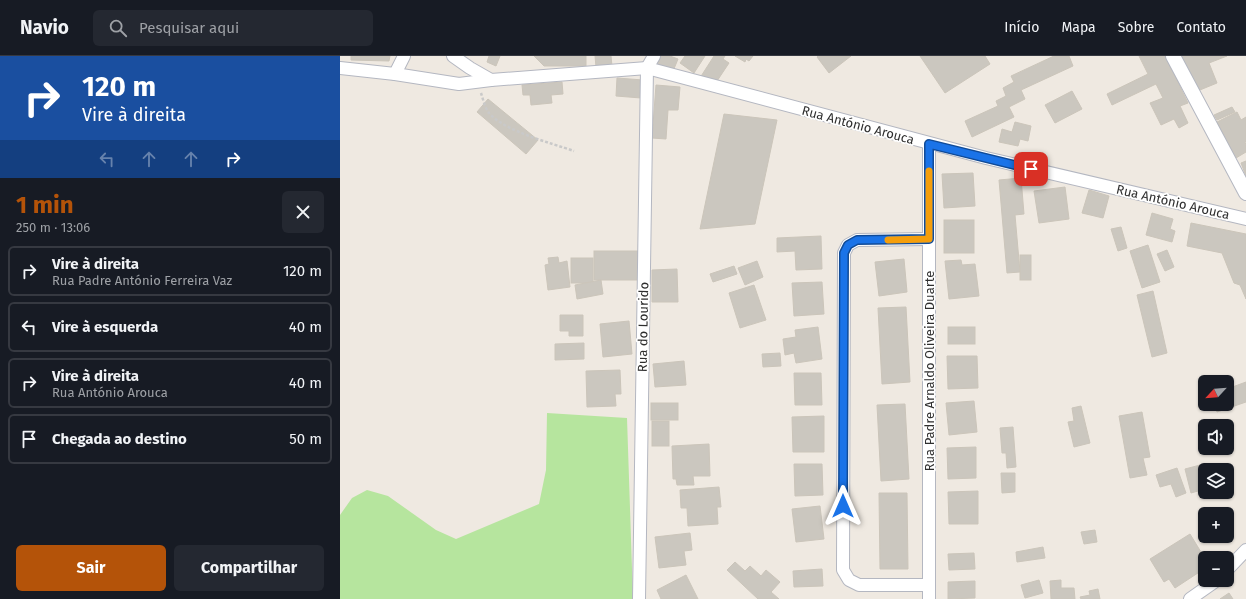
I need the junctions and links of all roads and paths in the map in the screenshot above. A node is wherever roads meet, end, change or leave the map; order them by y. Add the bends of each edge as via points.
1 (404, 56) edge
2 (453, 56) edge
3 (654, 56) edge
4 (1173, 56) edge
5 (340, 68) edge
6 (647, 68) junction
7 (395, 74) junction
8 (491, 80) junction
9 (476, 82) junction
10 (929, 144) junction
11 (574, 151) dead end
12 (1246, 193) edge
13 (1246, 219) edge
14 (929, 239) junction
15 (1246, 550) edge
16 (1234, 563) edge
17 (929, 585) junction
18 (1208, 587) edge
19 (639, 599) edge
20 (929, 599) edge
21 (1190, 599) edge

1 - 7 street
2 - 8 street
3 - 6 street, Rua do Lourido
4 - 12 street
5 - 7 street, Rua António Arouca
6 - 8 street, Rua António Arouca
6 - 10 street, Rua António Arouca
6 - 19 street, Rua do Lourido
7 - 9 street, Rua António Arouca via 459,84
8 - 9 street, Rua António Arouca
9 - 11 path via 489,112 504,125
10 - 13 street, Rua António Arouca
10 - 14 street, Rua Padre Arnaldo Oliveira Duarte
14 - 17 street, Rua Padre Arnaldo Oliveira Duarte
14 - 17 street via 857,240 848,245 844,253 843,570 849,580 859,585
15 - 16 street
17 - 20 street, Rua Padre Arnaldo Oliveira Duarte
18 - 21 street

